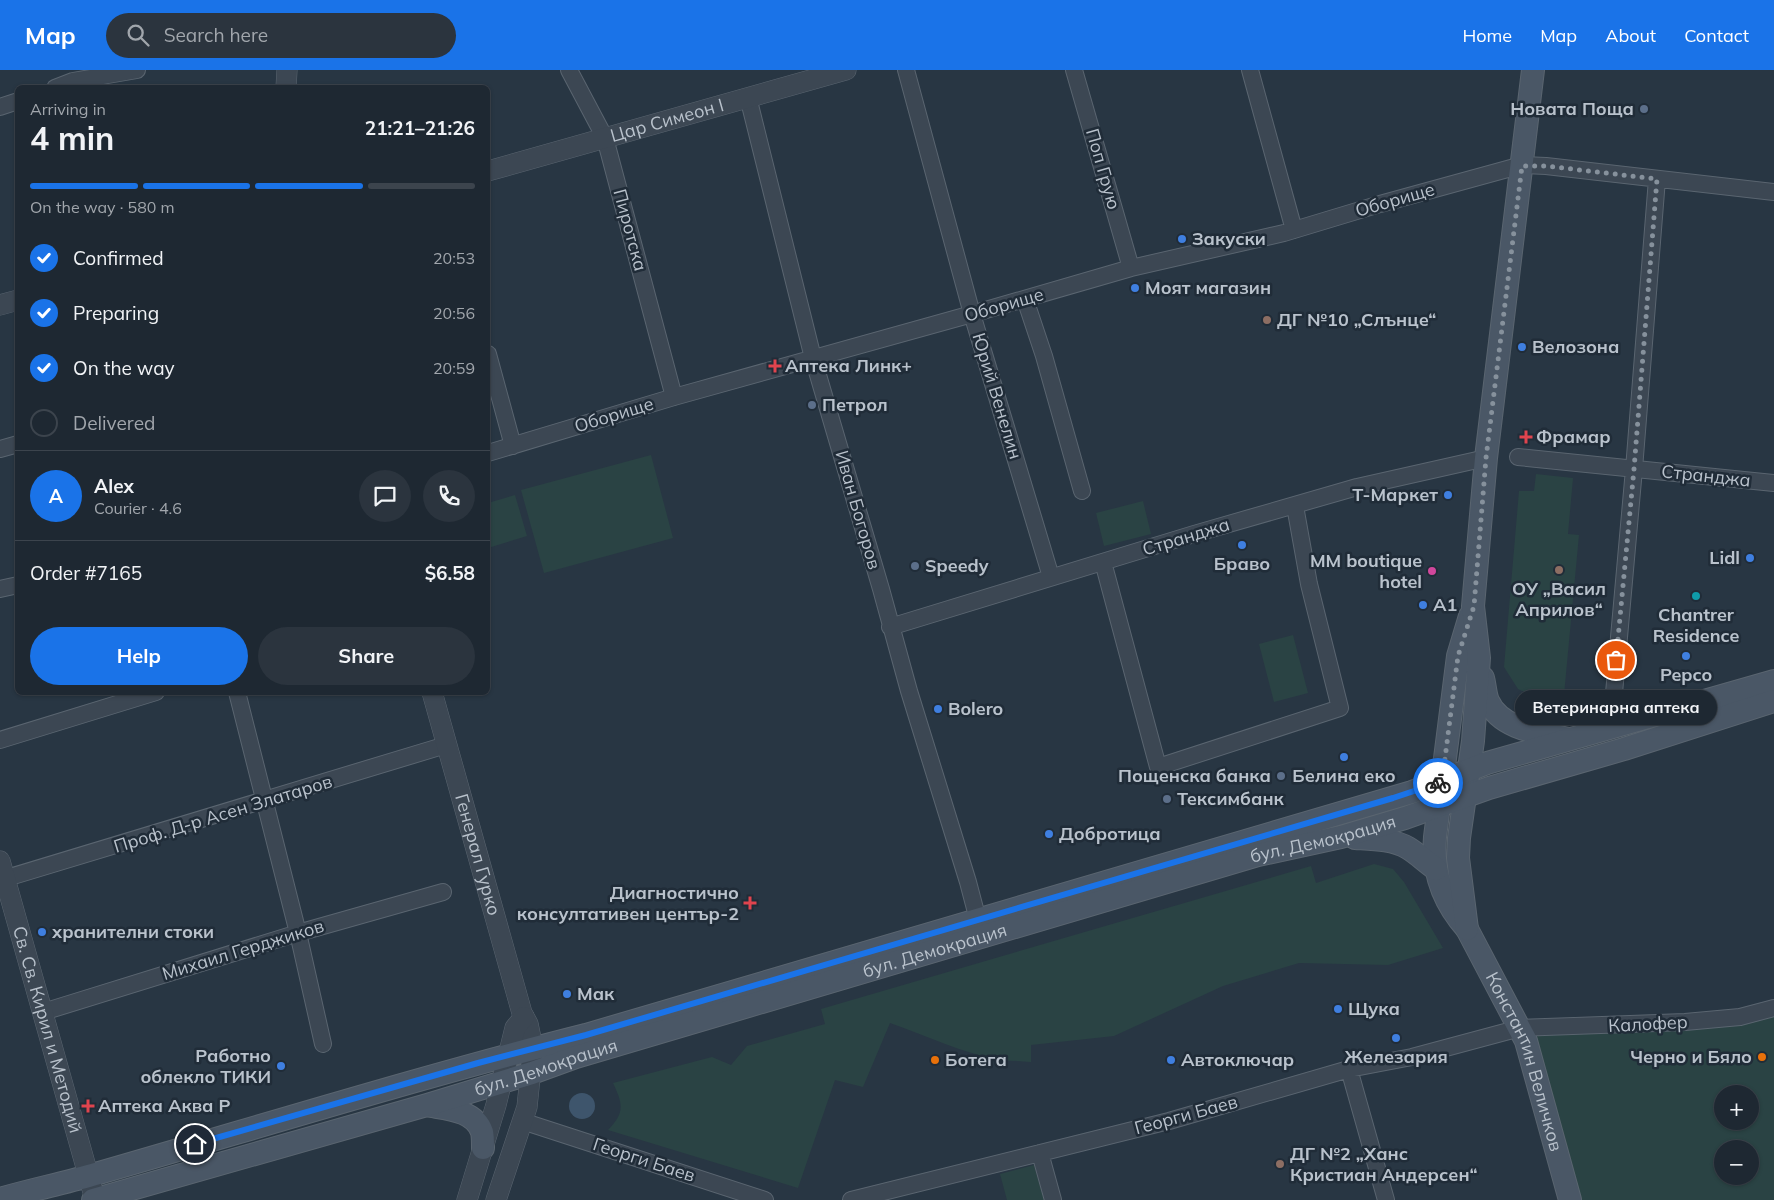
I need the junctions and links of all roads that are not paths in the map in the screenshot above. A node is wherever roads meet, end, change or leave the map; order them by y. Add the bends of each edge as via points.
1 (137, 70) edge
2 (287, 70) edge
3 (568, 70) edge
4 (846, 70) edge
5 (906, 70) edge
6 (1074, 70) edge
7 (1250, 70) edge
8 (1533, 70) edge
9 (72, 80) edge
10 (286, 85) edge
11 (748, 97) junction
12 (15, 102) edge
13 (0, 107) edge
14 (605, 138) junction
15 (1522, 166) junction
16 (490, 170) edge
17 (1657, 179) junction
18 (1774, 192) edge
19 (1294, 230) junction
20 (1131, 268) junction
21 (1025, 299) junction
22 (972, 314) junction
23 (813, 358) junction
24 (490, 361) edge
25 (674, 397) junction
26 (15, 445) edge
27 (513, 446) junction
28 (0, 449) edge
29 (490, 452) edge
30 (1518, 457) dead end
31 (1486, 458) junction
32 (1634, 469) junction
33 (1774, 483) edge
34 (1082, 491) dead end
35 (1295, 506) junction
36 (1103, 562) junction
37 (1051, 577) junction
38 (15, 586) edge
39 (0, 589) edge
40 (1474, 606) junction
41 (890, 627) junction
42 (1479, 658) junction
43 (1774, 681) edge
44 (146, 695) edge
45 (238, 695) edge
46 (433, 695) edge
47 (1774, 701) edge
48 (1610, 727) junction
49 (1569, 739) junction
50 (0, 740) edge
51 (446, 745) junction
52 (1469, 770) junction
53 (1442, 782) junction
54 (1465, 796) junction
55 (265, 802) junction
56 (1438, 807) junction
57 (1341, 837) junction
58 (1436, 870) junction
59 (2, 873) edge
60 (443, 892) dead end
61 (978, 920) junction
62 (1467, 929) junction
63 (298, 932) junction
64 (1774, 1008) edge
65 (43, 1012) junction
66 (524, 1017) junction
67 (1520, 1028) junction
68 (323, 1044) dead end
69 (534, 1048) junction
70 (507, 1055) junction
71 (1349, 1069) junction
72 (532, 1073) junction
73 (501, 1081) junction
74 (428, 1105) junction
75 (522, 1121) junction
76 (483, 1148) junction
77 (1040, 1153) junction
78 (90, 1176) junction
79 (0, 1199) edge
80 (94, 1200) edge
81 (467, 1200) edge
82 (496, 1200) edge
83 (765, 1200) edge
84 (851, 1200) edge
85 (1053, 1200) edge
86 (1386, 1200) edge
87 (1570, 1200) edge

1 - 9 street
2 - 10 street
3 - 14 street, Пиротска
4 - 11 street, Цар Симеон I
5 - 22 street, Юрий Венелин
6 - 20 street, Поп Грую
7 - 19 street
8 - 15 main road
11 - 14 street, Цар Симеон I
11 - 23 street, Иван Богоров
12 - 13 street
14 - 16 street, Цар Симеон I
14 - 25 street, Пиротска
15 - 17 street, Оборище
15 - 19 street, Оборище
15 - 31 main road
17 - 18 street, Оборище
17 - 32 street
19 - 20 street, Оборище
20 - 21 street, Оборище
21 - 22 street, Оборище
21 - 34 street
22 - 23 street, Оборище
22 - 37 street, Юрий Венелин
23 - 25 street, Оборище
23 - 41 street, Иван Богоров
24 - 27 street
25 - 27 street, Оборище
26 - 28 street
27 - 29 street, Оборище
30 - 32 street, Странджа
31 - 35 street, Странджа via 1357,487
31 - 40 main road
32 - 33 street, Странджа
32 - 48 street
35 - 36 street, Странджа
35 - 36 street via 1309,584 1340,708 1158,768
36 - 37 street, Странджа
37 - 41 street, Странджа
38 - 39 street
40 - 42 main road
40 - 53 main road, Константин Величков via 1458,656
41 - 61 street, Иван Богоров
42 - 49 main road via 1488,701 1496,712 1515,726
42 - 52 main road, Константин Величков
43 - 48 main road, бул. Демокрация
44 - 50 street
45 - 55 street
46 - 51 street, Генерал Гурко
47 - 54 main road, бул. Демокрация
48 - 49 main road, бул. Демокрация
49 - 52 main road, бул. Демокрация
51 - 55 street, Проф. Д-р Асен Златаров
51 - 66 street, Генерал Гурко
52 - 53 main road, бул. Демокрация
52 - 54 main road, Константин Величков
53 - 56 main road, Константин Величков
53 - 61 main road, бул. Демокрация
54 - 56 main road, бул. Демокрация
54 - 62 main road, Константин Величков via 1458,858
55 - 59 street, Проф. Д-р Асен Златаров
55 - 63 street
56 - 57 main road, бул. Демокрация
56 - 58 main road, Константин Величков via 1434,851
57 - 58 main road via 1395,843
57 - 72 main road, бул. Демокрация via 1258,855 586,1054
58 - 62 main road, Константин Величков via 1453,913
59 - 65 street, Св. Св. Кирил и Методий
60 - 63 street, Михаил Герджиков
61 - 69 main road, бул. Демокрация
62 - 67 main road, Константин Величков
63 - 65 street, Михаил Герджиков
63 - 68 street
64 - 67 street, Калофер via 1740,1018
65 - 78 street, Св. Св. Кирил и Методий
66 - 69 street, Генерал Гурко
66 - 70 street via 515,1028
67 - 71 street, Георги Баев via 1412,1057
67 - 87 main road, Константин Величков
69 - 70 main road, бул. Демокрация
69 - 72 street, Генерал Гурко
70 - 73 street
70 - 78 main road, бул. Демокрация
71 - 77 street, Георги Баев via 1169,1121
71 - 86 street
72 - 73 main road, бул. Демокрация
72 - 75 street, Генерал Гурко
73 - 74 main road, бул. Демокрация
73 - 76 street
74 - 76 main road via 468,1115 482,1132
74 - 80 main road, бул. Демокрация
75 - 82 street, Генерал Гурко
75 - 83 street, Георги Баев
76 - 81 street
77 - 84 street, Георги Баев
77 - 85 street
78 - 79 main road, бул. Демокрация
78 - 80 street, Св. Св. Кирил и Методий

